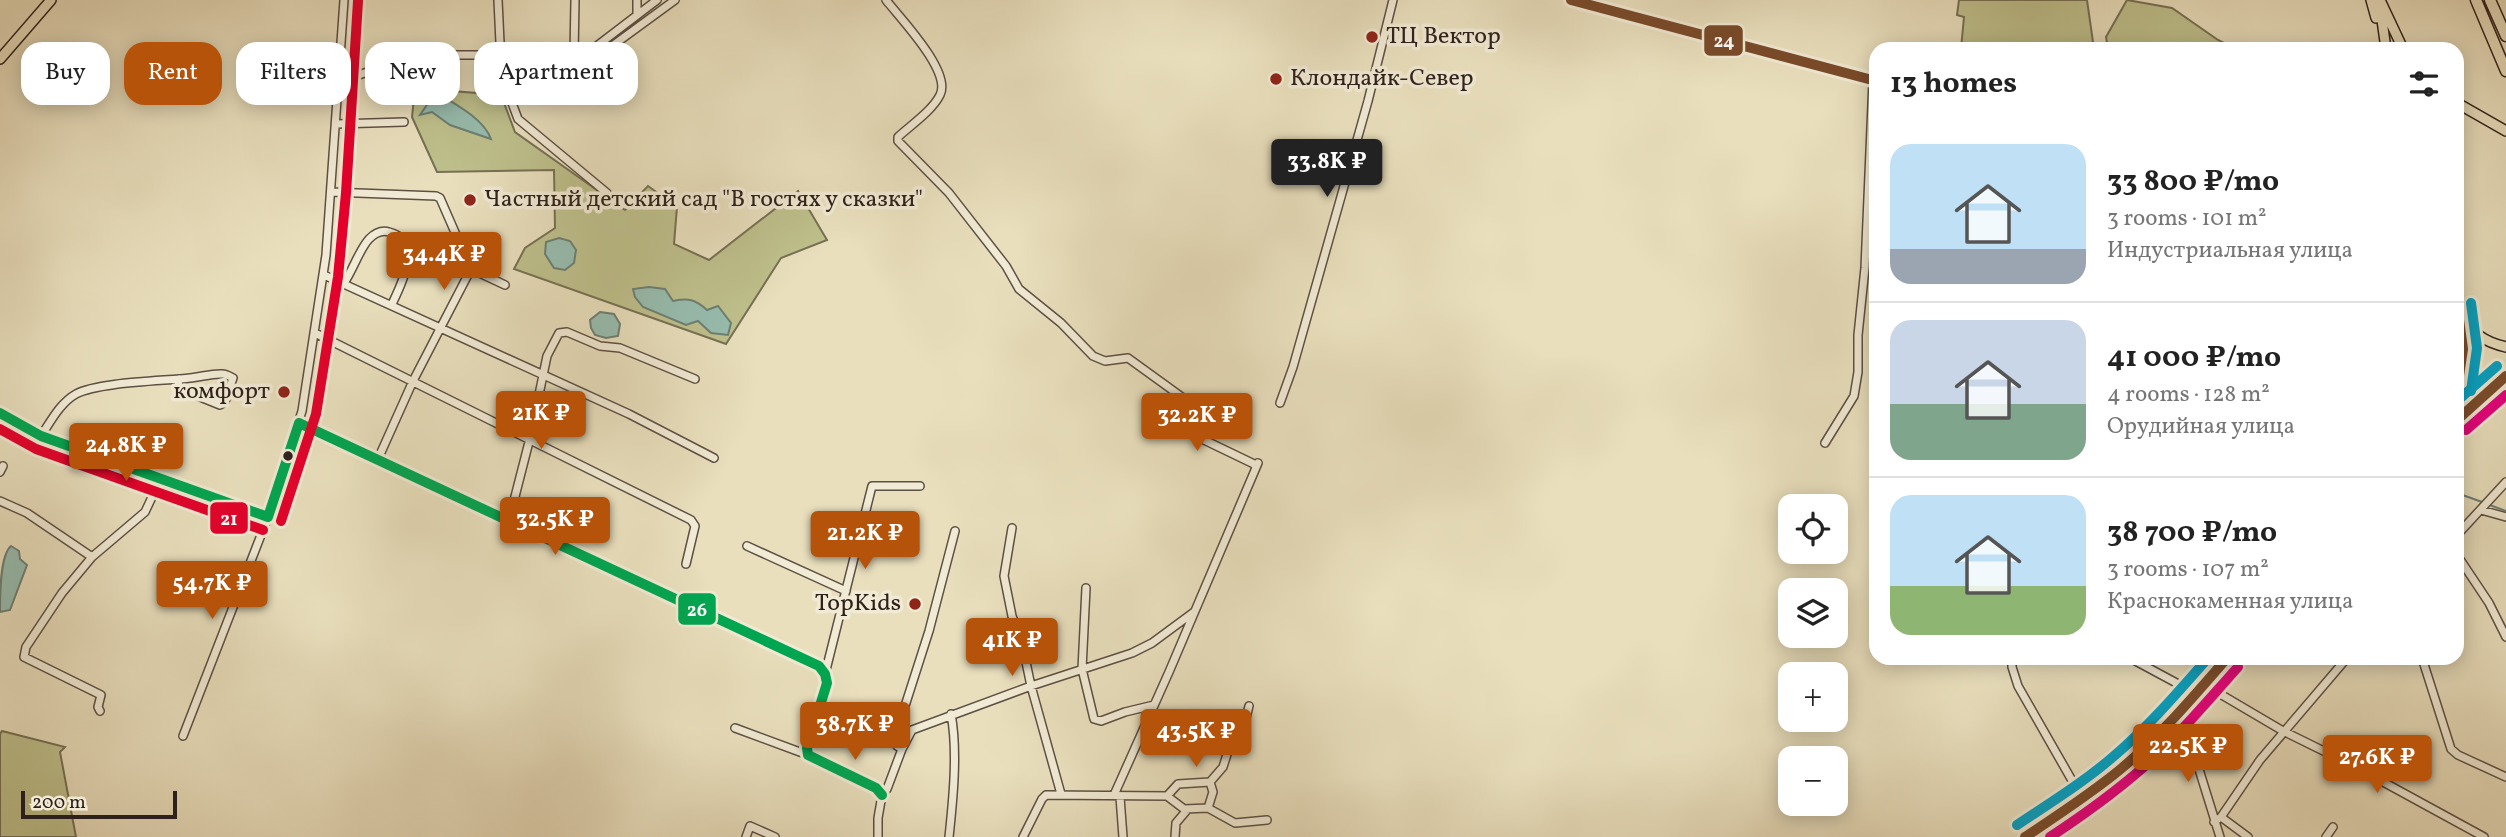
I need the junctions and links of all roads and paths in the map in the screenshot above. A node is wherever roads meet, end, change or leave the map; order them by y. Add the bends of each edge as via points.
1 (44, 0) edge
2 (51, 0) edge
3 (344, 0) edge
4 (498, 0) edge
5 (575, 0) edge
6 (637, 0) edge
7 (657, 0) edge
8 (675, 0) edge
9 (886, 0) edge
10 (1393, 0) edge
11 (1571, 0) edge
12 (2371, 0) edge
13 (2380, 0) edge
14 (2476, 0) edge
15 (2490, 0) edge
16 (637, 15) junction
17 (2506, 36) edge
18 (2382, 39) junction
19 (342, 42) edge
20 (500, 42) edge
21 (574, 42) edge
22 (601, 42) edge
23 (618, 42) edge
24 (2383, 42) edge
25 (2400, 42) edge
26 (0, 52) edge
27 (474, 55) edge
28 (0, 60) edge
29 (2506, 71) edge
30 (351, 78) edge
31 (1869, 79) edge
32 (338, 105) edge
33 (512, 105) edge
34 (2464, 107) edge
35 (404, 122) dead end
36 (337, 124) junction
37 (2506, 131) edge
38 (332, 192) junction
39 (607, 193) dead end
40 (1869, 193) edge
41 (471, 269) junction
42 (324, 275) junction
43 (344, 283) junction
44 (505, 285) dead end
45 (392, 304) junction
46 (2464, 317) edge
47 (442, 327) junction
48 (315, 333) junction
49 (2506, 347) edge
50 (543, 375) junction
51 (2506, 376) edge
52 (179, 379) junction
53 (695, 379) dead end
54 (413, 381) junction
55 (2506, 393) edge
56 (1280, 404) dead end
57 (1194, 406) junction
58 (2468, 410) junction
59 (0, 413) edge
60 (2464, 414) edge
61 (299, 424) junction
62 (1233, 434) dead end
63 (41, 436) junction
64 (530, 438) junction
65 (1825, 443) dead end
66 (713, 458) dead end
67 (378, 459) junction
68 (160, 480) junction
69 (2506, 482) edge
70 (920, 486) dead end
71 (0, 500) edge
72 (2482, 509) junction
73 (268, 517) junction
74 (2506, 517) edge
75 (509, 520) junction
76 (1012, 528) dead end
77 (2464, 528) edge
78 (955, 531) dead end
79 (747, 546) dead end
80 (92, 557) junction
81 (686, 564) dead end
82 (2464, 566) edge
83 (1087, 588) dead end
84 (846, 591) junction
85 (1194, 612) junction
86 (2504, 627) edge
87 (2506, 637) edge
88 (2011, 665) edge
89 (2143, 665) edge
90 (2221, 665) edge
91 (2231, 665) edge
92 (2341, 665) edge
93 (2424, 665) edge
94 (1082, 669) junction
95 (825, 674) junction
96 (1031, 686) junction
97 (2210, 688) junction
98 (2195, 693) junction
99 (1154, 705) junction
100 (1249, 706) dead end
101 (100, 710) dead end
102 (951, 715) junction
103 (2179, 717) junction
104 (735, 728) dead end
105 (2283, 731) junction
106 (183, 736) dead end
107 (902, 749) junction
108 (808, 755) junction
109 (2506, 777) edge
110 (1210, 782) junction
111 (1061, 794) junction
112 (882, 795) junction
113 (1117, 796) junction
114 (1167, 796) junction
115 (2082, 798) junction
116 (2096, 800) junction
117 (1208, 808) junction
118 (1187, 810) junction
119 (2082, 810) junction
120 (1267, 820) dead end
121 (2218, 820) junction
122 (2333, 827) dead end
123 (2053, 834) edge
124 (746, 837) edge
125 (775, 837) edge
126 (878, 837) edge
127 (949, 837) edge
128 (1023, 837) edge
129 (1123, 837) edge
130 (1175, 837) edge
131 (2025, 837) edge
132 (2040, 837) edge
133 (2220, 837) edge
134 (2248, 837) edge
135 (2326, 837) edge
136 (2484, 837) edge

1 - 26 main road
2 - 28 main road
3 - 19 street
4 - 20 street
5 - 21 street
6 - 16 street
7 - 16 street
8 - 23 street
9 - 57 street via 937,66 943,85 936,101 898,141 949,192 1019,289 1093,356 1105,361 1128,358
10 - 56 street via 1357,142
11 - 31 main road
12 - 18 main road
13 - 18 main road
13 - 25 main road
14 - 29 highway
15 - 17 highway
16 - 22 street
18 - 24 main road
27 - 30 street via 423,55
32 - 36 street
33 - 39 street via 517,119
34 - 37 main road
35 - 36 street
36 - 38 street
38 - 41 street via 440,198
38 - 42 street
40 - 65 street via 1854,396
41 - 44 street
41 - 47 street
42 - 43 street
42 - 48 street
43 - 45 street
43 - 45 street via 369,240 387,231 404,243 408,256 407,272
45 - 47 street
46 - 49 main road via 2478,336
47 - 50 street
47 - 54 street
48 - 54 street
48 - 61 street
50 - 53 street via 553,341 563,331 620,348
50 - 64 street
50 - 66 street
51 - 58 main road
52 - 52 street via 178,387 220,405 233,378 224,374
52 - 63 street via 76,394
54 - 64 street
54 - 67 street
55 - 58 main road
57 - 62 street
57 - 85 street via 1200,438 1257,465
58 - 60 main road
59 - 63 street
61 - 67 street
61 - 73 street
63 - 68 street
64 - 75 street
64 - 81 street via 691,520 695,526
67 - 75 street
68 - 73 street
68 - 80 street via 145,512
69 - 72 street
70 - 84 street via 872,486
71 - 80 street
72 - 74 street
72 - 77 street
73 - 106 street
75 - 95 street via 819,666
76 - 96 street via 1004,576
78 - 107 street via 896,734 897,746
79 - 84 street
80 - 101 street via 35,632 24,657 101,695
82 - 86 street
83 - 94 street
84 - 95 street
85 - 94 street via 1152,643
85 - 99 street
86 - 87 street
88 - 115 street via 2018,686
89 - 98 street
90 - 98 main road
91 - 97 main road
92 - 105 street
93 - 109 street via 2451,748
94 - 96 street
94 - 99 street via 1097,721
95 - 108 street via 827,683
96 - 102 street
96 - 111 street
97 - 103 main road
97 - 105 street
98 - 103 main road
99 - 113 street
100 - 110 street via 1242,734
102 - 107 street via 912,730
102 - 127 street
103 - 115 main road
103 - 116 main road via 2134,770
103 - 121 street
104 - 108 street
105 - 121 street
105 - 136 street
107 - 112 street
108 - 112 street
110 - 114 street via 1178,784
110 - 117 street via 1213,792
111 - 113 street
111 - 128 street via 1042,799
112 - 126 street
113 - 114 street
113 - 129 street
114 - 118 street
115 - 116 main road
115 - 119 main road
115 - 131 main road
116 - 119 main road
117 - 118 street
117 - 120 street via 1235,823
118 - 130 street via 1176,823
119 - 123 main road
121 - 133 street
121 - 134 street
122 - 135 street
123 - 132 main road
124 - 125 street via 750,826

